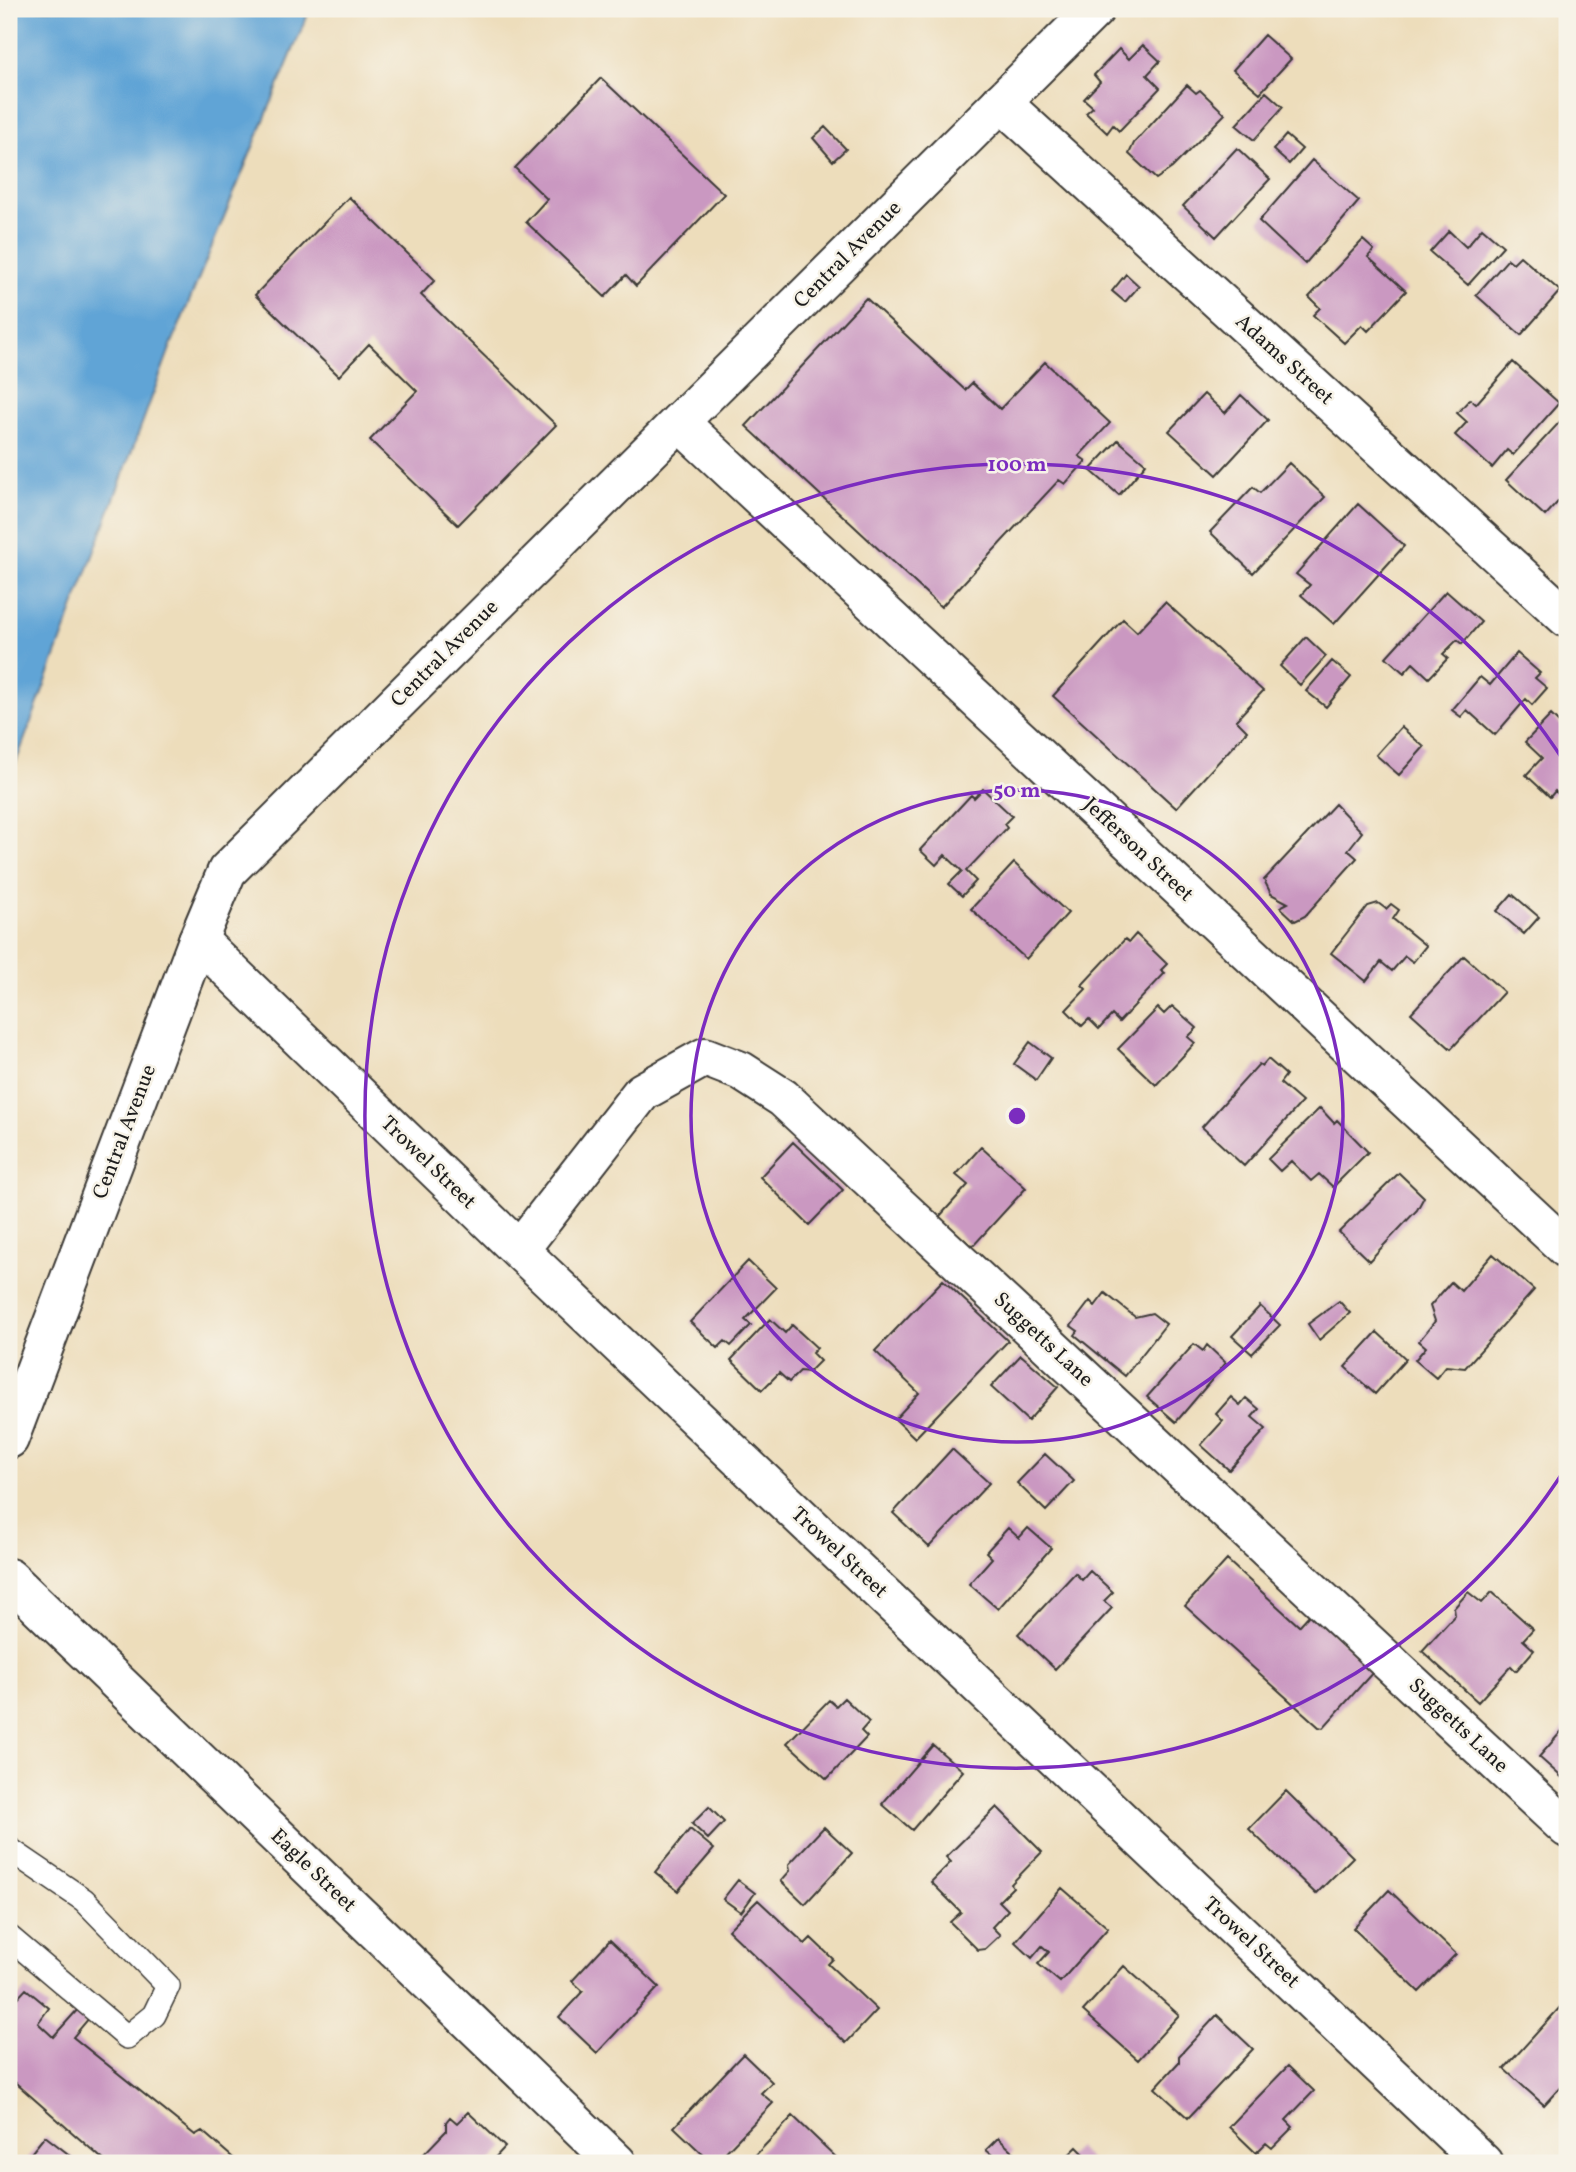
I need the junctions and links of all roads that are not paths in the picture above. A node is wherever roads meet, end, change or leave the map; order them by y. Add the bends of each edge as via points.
1 (1095, 9) edge
2 (1001, 102) junction
3 (679, 422) junction
4 (1567, 618) edge
5 (198, 940) junction
6 (1567, 1249) edge
7 (519, 1250) junction
8 (9, 1439) edge
9 (9, 1578) edge
10 (1567, 1828) edge
11 (9, 1849) edge
12 (9, 1937) edge
13 (617, 2163) edge
14 (1483, 2163) edge

1 - 2 street, Central Avenue
2 - 3 street, Central Avenue
2 - 4 street, Adams Street
3 - 5 street, Central Avenue via 227,871
3 - 6 street, Jefferson Street
5 - 7 street, Trowel Street
5 - 8 street, Central Avenue
7 - 10 street, Suggetts Lane via 642,1092 705,1057 741,1071 794,1108
7 - 14 street, Trowel Street
9 - 13 street, Eagle Street
11 - 12 lane via 84,1900 168,1986 154,2015 127,2038

